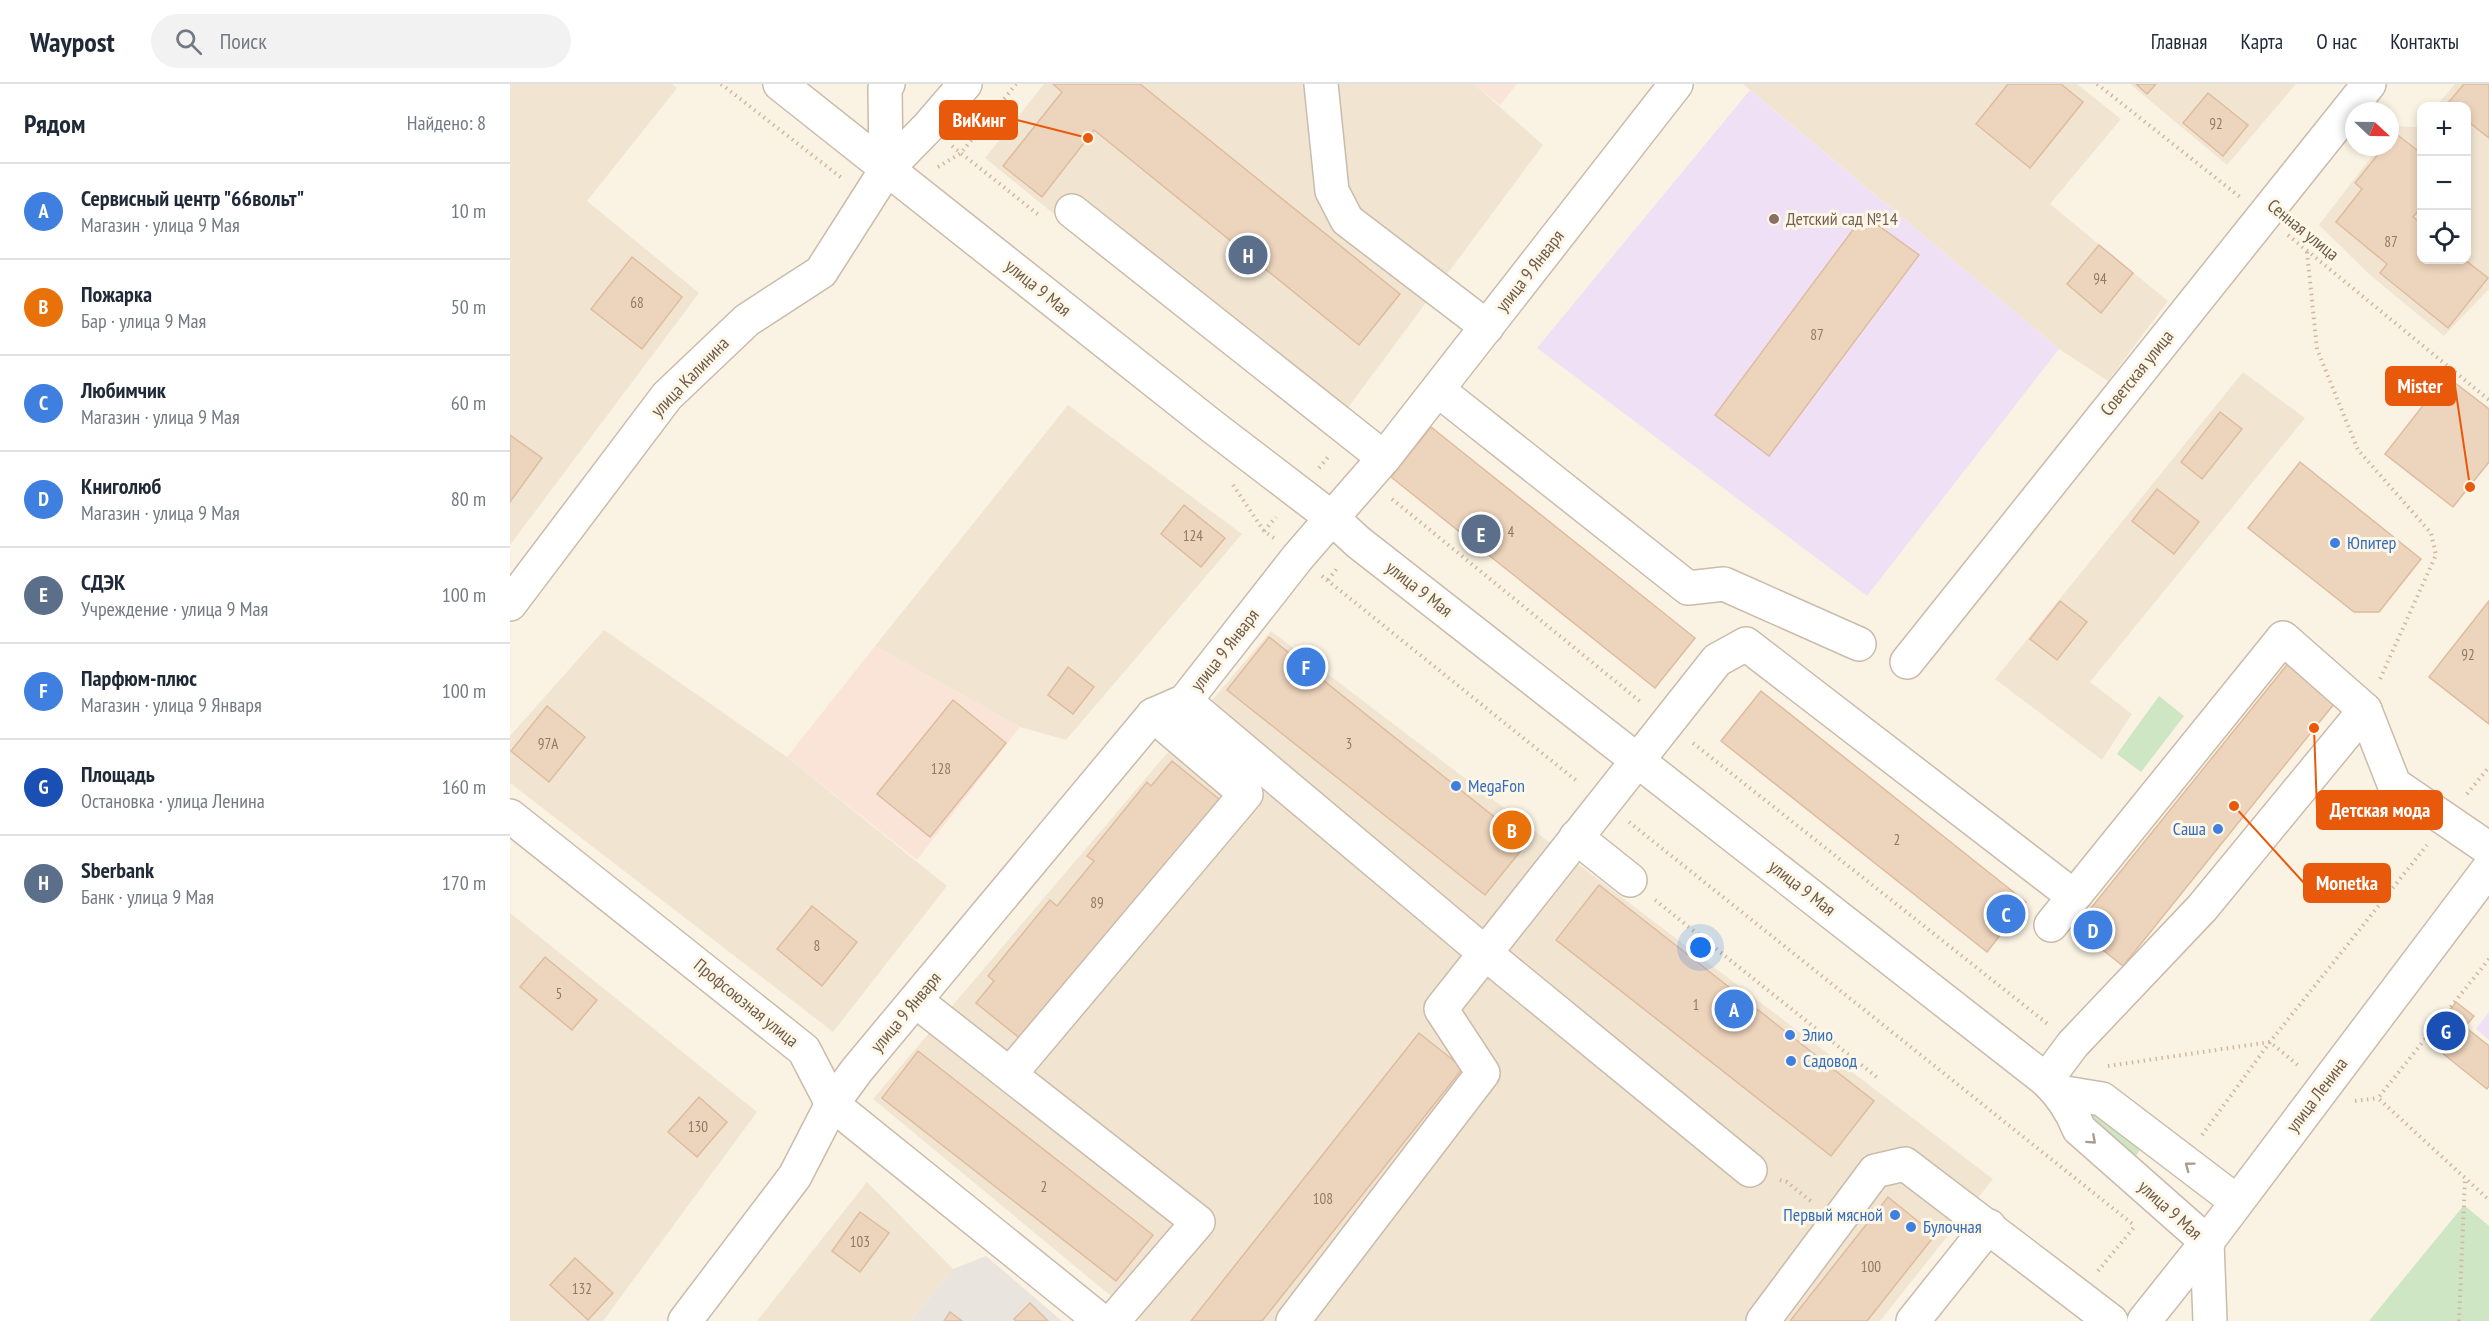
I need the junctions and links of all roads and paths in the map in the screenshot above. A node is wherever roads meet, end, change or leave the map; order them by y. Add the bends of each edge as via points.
1 (721, 84) edge
2 (780, 84) edge
3 (888, 84) edge
4 (965, 84) edge
5 (1321, 84) edge
6 (1676, 84) edge
7 (2097, 84) edge
8 (2369, 84) edge
9 (886, 170) junction
10 (868, 199) junction
11 (1072, 211) dead end
12 (2263, 215) junction
13 (2307, 252) junction
14 (1487, 327) junction
15 (1438, 390) junction
16 (2489, 400) edge
17 (1384, 458) junction
18 (1226, 476) dead end
19 (1332, 518) junction
20 (1298, 557) junction
21 (510, 604) edge
22 (1859, 644) dead end
23 (1907, 662) dead end
24 (1185, 701) junction
25 (2365, 710) junction
26 (1153, 715) junction
27 (1638, 760) junction
28 (2489, 767) edge
29 (1603, 802) junction
30 (510, 816) edge
31 (2447, 819) junction
32 (1576, 837) junction
33 (2489, 849) edge
34 (2489, 868) edge
35 (1630, 880) joint
36 (2059, 885) dead end
37 (2051, 925) dead end
38 (1485, 953) junction
39 (2489, 959) edge
40 (916, 1001) junction
41 (1010, 1074) junction
42 (1879, 1079) dead end
43 (2052, 1086) junction
44 (832, 1104) junction
45 (2183, 1161) junction
46 (1750, 1170) dead end
47 (2465, 1179) junction
48 (1787, 1182) dead end
49 (2156, 1197) junction
50 (2489, 1200) edge
51 (2236, 1201) junction
52 (1816, 1205) dead end
53 (1989, 1226) junction
54 (2135, 1226) junction
55 (2207, 1242) junction
56 (2078, 1295) junction
57 (685, 1321) edge
58 (1101, 1321) edge
59 (1113, 1321) edge
60 (1293, 1321) edge
61 (1763, 1321) edge
62 (1913, 1321) edge
63 (2111, 1321) edge
64 (2144, 1321) edge
65 (2210, 1321) edge
66 (2459, 1321) edge

1 - 10 path
2 - 9 street, улица 9 Мая
3 - 9 street
4 - 9 street, улица Калинина
5 - 14 street via 1332,191 1347,220
6 - 14 street, улица 9 Января
7 - 12 path, Сенная улица
8 - 12 street, Советская улица
9 - 10 street, улица Калинина
9 - 19 street, улица 9 Мая
10 - 21 street, улица Калинина via 821,272 747,320 667,396
11 - 17 street
12 - 13 path, Сенная улица
12 - 23 street, Советская улица
13 - 16 path, Сенная улица
13 - 25 path via 2317,349 2358,450 2431,533 2436,555
14 - 15 street, улица 9 Января
15 - 17 street, улица 9 Января
15 - 22 street via 1688,588 1724,584
17 - 19 street, улица 9 Января
18 - 20 path via 1264,531
19 - 20 street, улица 9 Января
19 - 27 street, улица 9 Мая
20 - 24 street, улица 9 Января
20 - 29 path
24 - 26 street, улица 9 Января
24 - 38 street
25 - 31 street via 2394,784
25 - 37 street via 2283,638
25 - 43 street via 2202,908 2073,1044
26 - 40 street, улица 9 Января
26 - 41 street via 1246,794
27 - 29 street
27 - 36 street via 1717,660 1746,644
27 - 43 street, улица 9 Мая
28 - 31 path
29 - 32 street
29 - 54 path
30 - 44 street, Профсоюзная улица via 804,1050
31 - 33 street
31 - 45 path via 2270,1042
32 - 35 street
32 - 38 street
34 - 51 street, улица Ленина
35 - 42 path
38 - 46 street
38 - 60 street via 1441,1009 1483,1073
39 - 47 path via 2378,1098
40 - 41 street
40 - 44 street, улица 9 Января
41 - 59 street via 1198,1222
43 - 45 street, улица 9 Мая via 2102,1100
43 -> 49 street, улица 9 Мая via 2079,1129
44 - 57 street, улица 9 Января via 795,1176
44 - 58 street, Профсоюзная улица
51 -> 45 street, улица 9 Мая
47 - 50 path
47 - 66 path
48 - 52 path
49 - 54 path
49 - 55 street, улица 9 Мая
51 - 55 street, улица Ленина
53 - 56 street
53 - 61 street via 1905,1164 1875,1171
53 - 62 street
54 - 56 path
55 - 64 street, улица Ленина
55 - 65 street, улица 9 Мая
56 - 63 street

